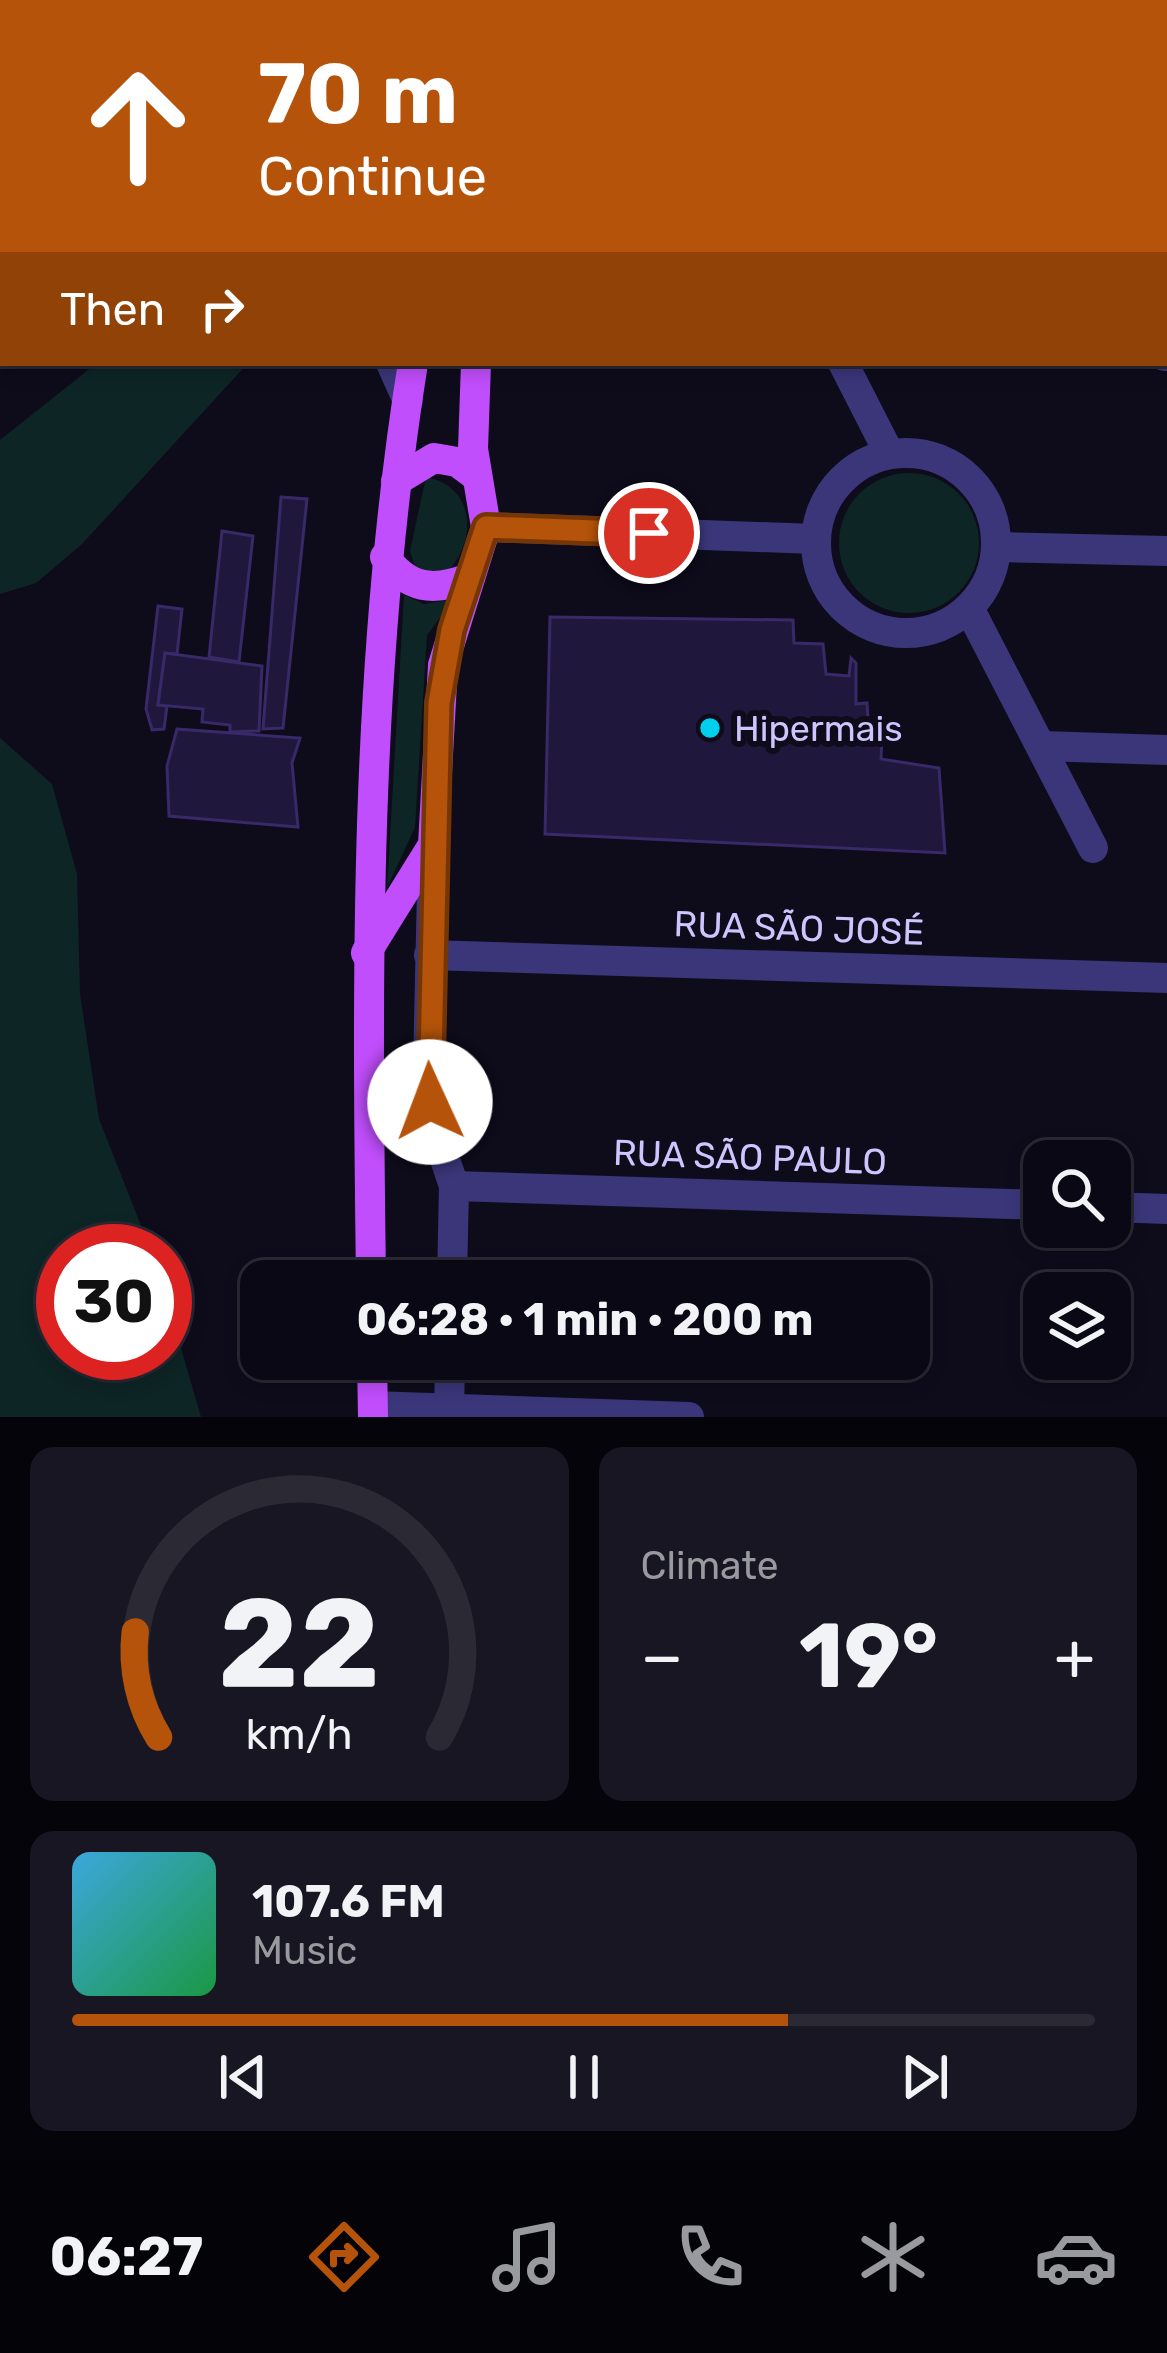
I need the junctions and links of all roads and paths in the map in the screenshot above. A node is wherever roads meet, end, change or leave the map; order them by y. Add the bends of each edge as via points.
1 (392, 366) edge
2 (413, 366) edge
3 (476, 366) edge
4 (845, 366) edge
5 (408, 401) junction
6 (889, 453) junction
7 (476, 476) junction
8 (396, 481) junction
9 (486, 527) junction
10 (814, 539) junction
11 (997, 547) junction
12 (1167, 551) edge
13 (385, 556) junction
14 (469, 578) junction
15 (969, 608) junction
16 (1041, 746) junction
17 (1167, 750) edge
18 (433, 845) junction
19 (1093, 848) dead end
20 (366, 952) junction
21 (429, 955) junction
22 (1167, 979) edge
23 (454, 1186) junction
24 (1023, 1204) edge
25 (1131, 1208) edge
26 (1167, 1209) edge
27 (371, 1260) edge
28 (452, 1260) edge
29 (372, 1380) edge
30 (450, 1380) edge
31 (373, 1412) edge
32 (450, 1413) edge
33 (689, 1417) edge

1 - 5 street
2 - 5 main road
3 - 7 main road
4 - 6 street
5 - 8 main road
6 - 10 street via 837,483
6 - 11 street via 942,459 965,474 988,507
7 - 8 main road via 434,458
7 - 9 main road
8 - 13 main road
9 - 10 street
9 - 14 main road
10 - 15 street via 826,585 858,620 904,634
11 - 12 street
11 - 15 street via 984,590
13 - 14 main road via 421,586
13 - 20 main road
14 - 18 main road via 443,665
15 - 16 street
16 - 17 street
16 - 19 street
18 - 20 main road
18 - 21 street
20 - 27 main road
21 - 22 street, RUA SÃO JOSÉ
21 - 23 street via 430,1102
23 - 24 street, RUA SÃO PAULO
23 - 28 street
25 - 26 street
29 - 31 main road
30 - 32 street
31 - 32 street
32 - 33 street

